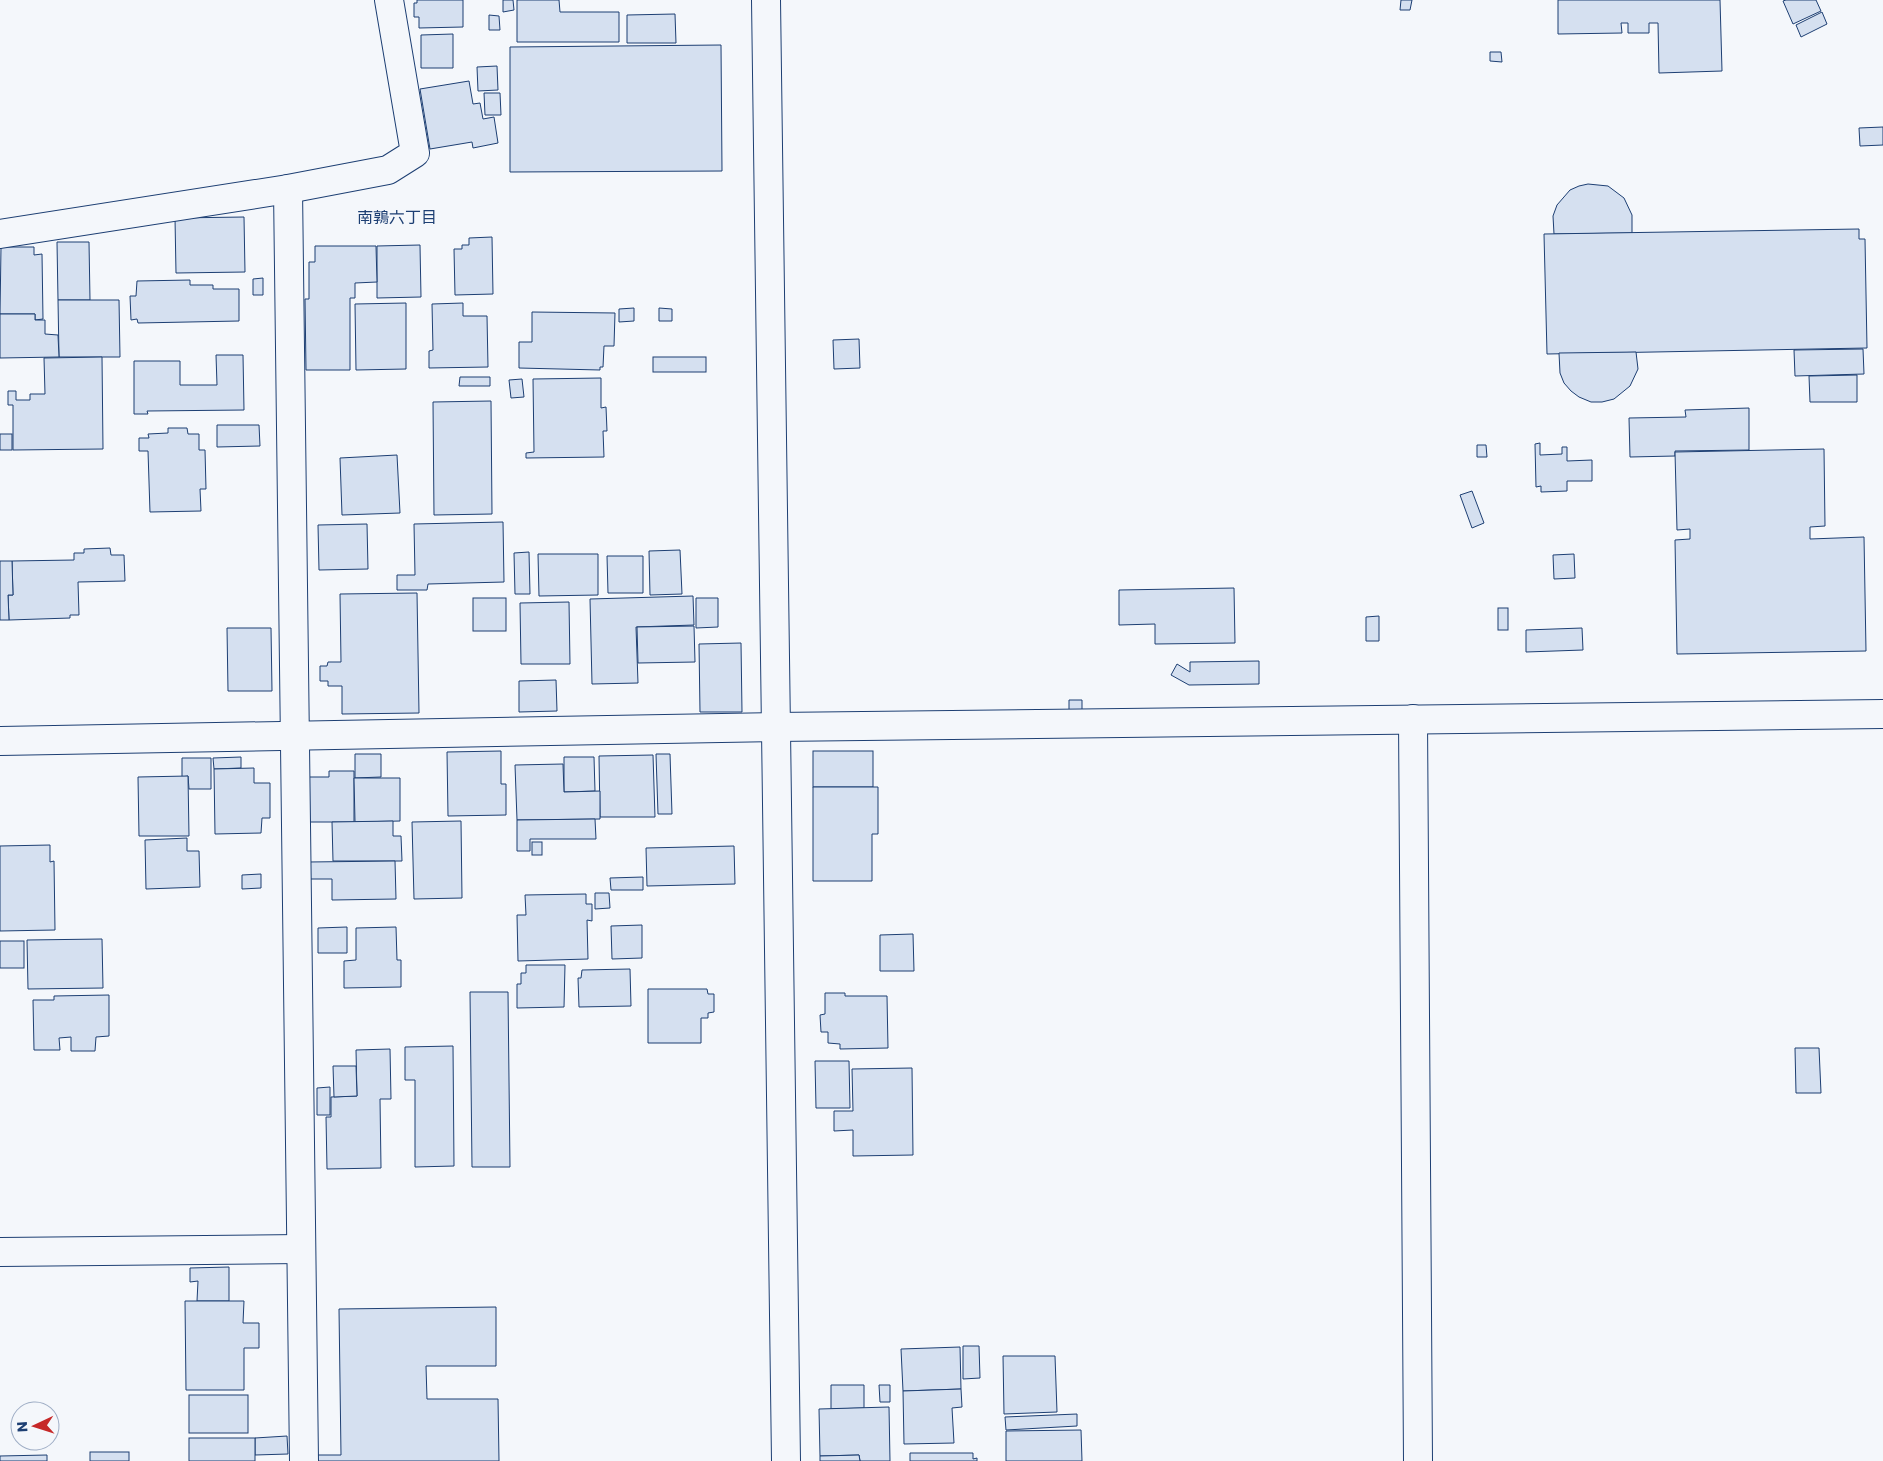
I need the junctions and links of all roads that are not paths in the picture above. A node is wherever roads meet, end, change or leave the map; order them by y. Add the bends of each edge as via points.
1 (389, 0) edge
2 (766, 0) edge
3 (288, 189) junction
4 (0, 234) edge
5 (1883, 714) edge
6 (1413, 719) junction
7 (775, 727) junction
8 (294, 736) junction
9 (0, 741) edge
10 (301, 1249) junction
11 (0, 1252) edge
12 (304, 1461) edge
13 (786, 1461) edge
14 (1418, 1461) edge

1 - 3 street via 415,153 388,170
2 - 7 street
3 - 4 street
3 - 8 street
5 - 6 street
6 - 7 street
6 - 14 street
7 - 8 street
7 - 13 street
8 - 9 street
8 - 10 street
10 - 11 street
10 - 12 street

